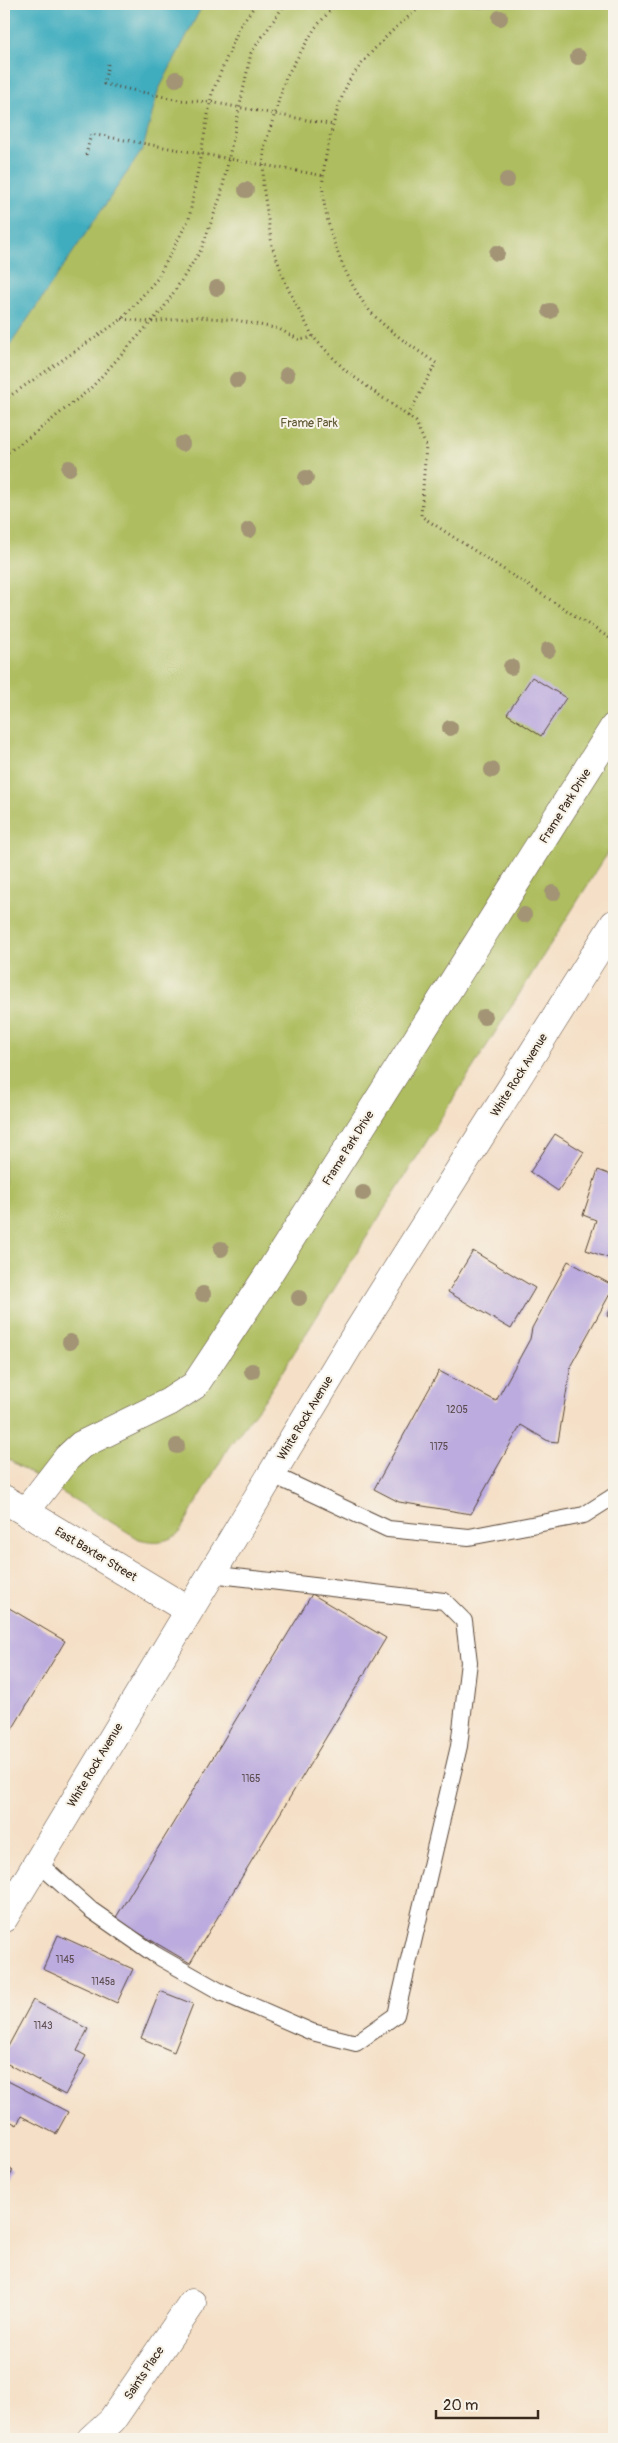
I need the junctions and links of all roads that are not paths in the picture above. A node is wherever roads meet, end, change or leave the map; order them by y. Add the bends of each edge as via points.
1 (614, 728) edge
2 (614, 924) edge
3 (271, 1474) junction
4 (614, 1496) edge
5 (15, 1505) edge
6 (210, 1574) junction
7 (188, 1610) junction
8 (37, 1862) junction
9 (4, 1918) edge
10 (192, 2303) dead end
11 (91, 2439) edge

1 - 5 street, Frame Park Drive via 271,1270 195,1384 169,1402 81,1445
2 - 3 street, White Rock Avenue
3 - 4 lane via 388,1528 469,1536 584,1515
3 - 6 street, White Rock Avenue
5 - 7 street, East Baxter Street
6 - 7 street, White Rock Avenue
6 - 8 lane via 444,1601 464,1621 469,1662 459,1746 396,2015 356,2043 312,2032 223,1993 154,1954 91,1910
7 - 8 street, White Rock Avenue
8 - 9 street, White Rock Avenue
10 - 11 street, Saints Place via 112,2420

